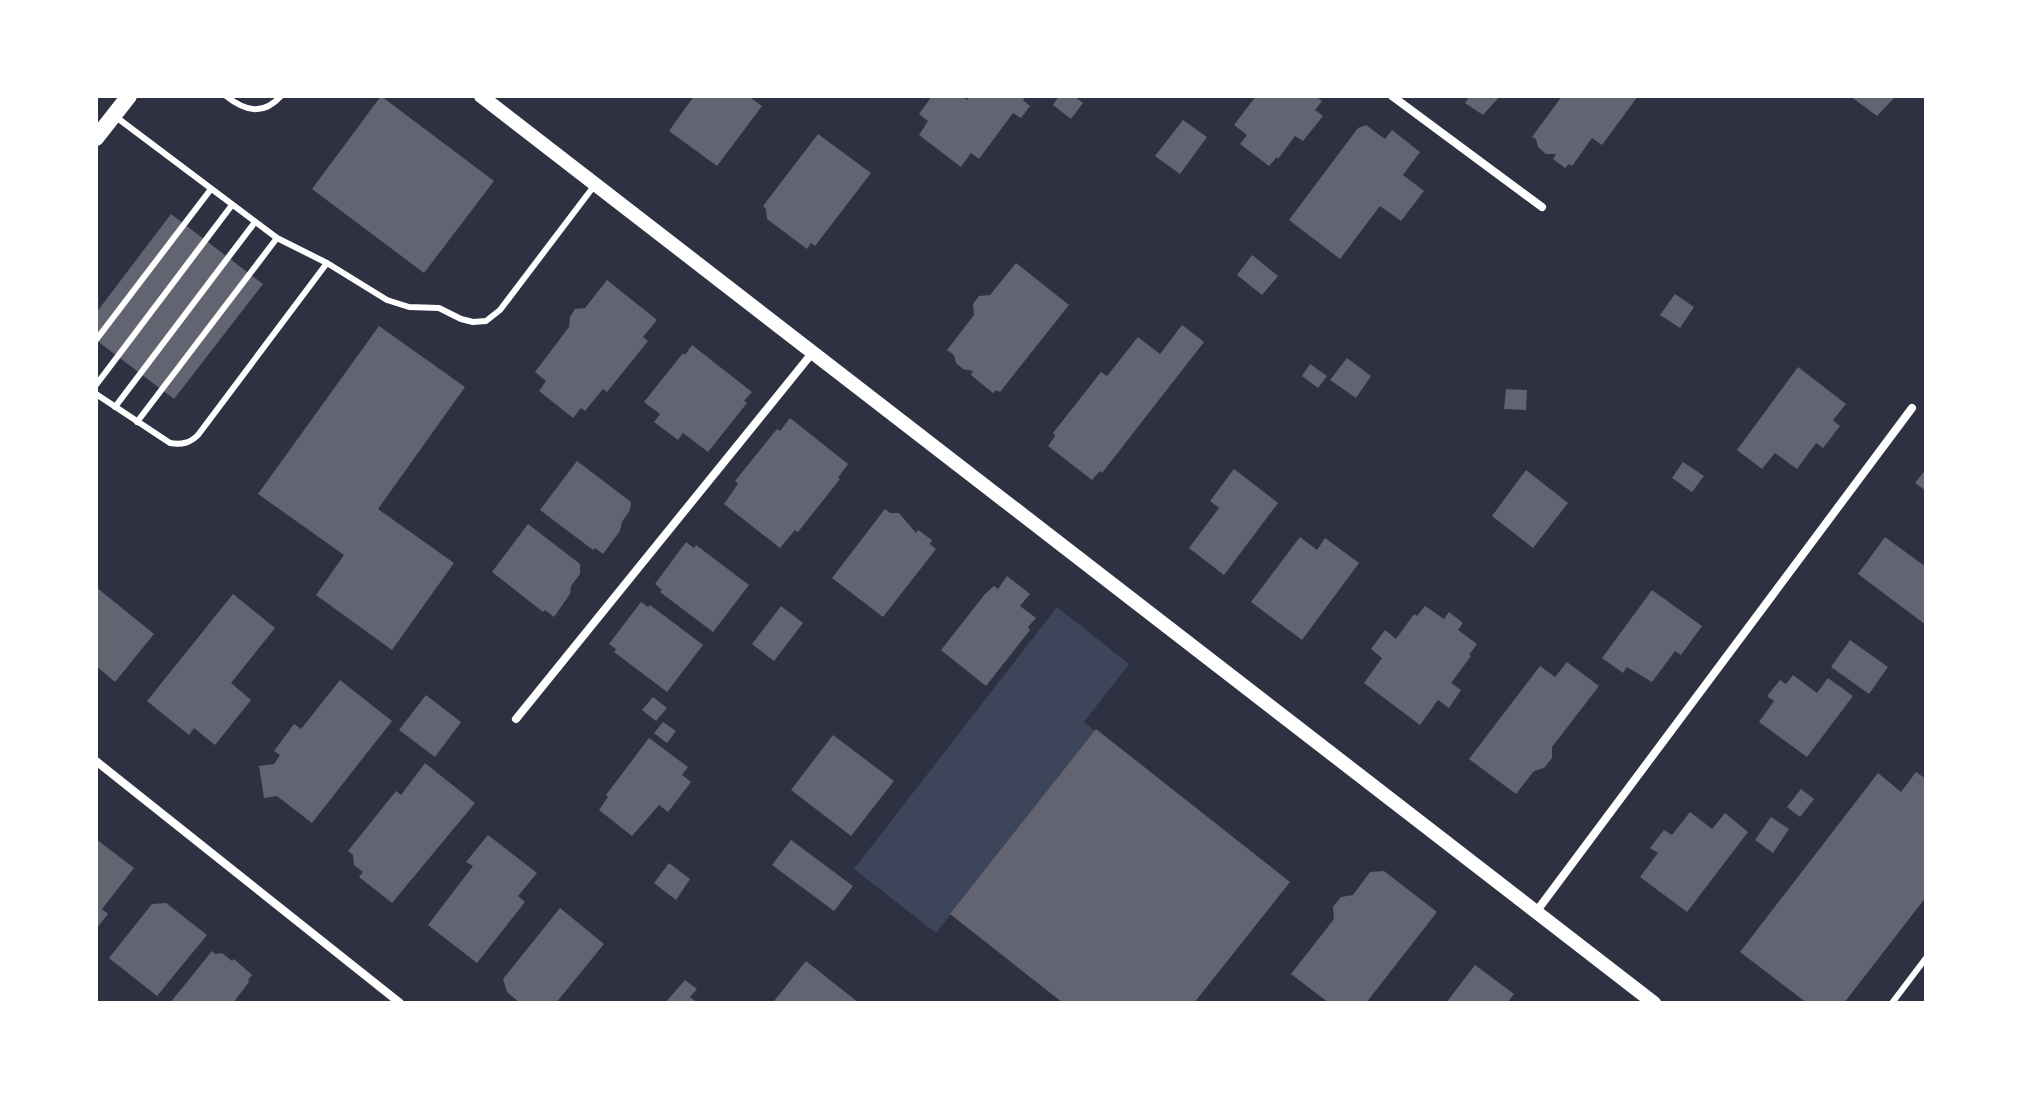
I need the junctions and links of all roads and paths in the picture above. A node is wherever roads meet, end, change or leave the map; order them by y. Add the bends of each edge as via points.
1 (129, 96) edge
2 (226, 96) edge
3 (281, 96) edge
4 (481, 96) edge
5 (1392, 96) edge
6 (113, 115) junction
7 (96, 138) edge
8 (596, 183) junction
9 (211, 189) junction
10 (232, 205) junction
11 (1542, 207) dead end
12 (255, 222) junction
13 (277, 238) junction
14 (327, 263) junction
15 (96, 340) edge
16 (813, 351) junction
17 (96, 385) edge
18 (96, 394) edge
19 (115, 407) junction
20 (1912, 408) dead end
21 (137, 422) junction
22 (516, 719) dead end
23 (96, 761) edge
24 (1536, 912) junction
25 (1926, 958) edge
26 (400, 1003) edge
27 (1654, 1003) edge
28 (1892, 1003) edge

1 - 6 main road
2 - 3 lane via 241,107 259,110
4 - 8 street
5 - 11 street
6 - 7 main road
6 - 9 lane
8 - 14 lane via 500,310 486,321 468,321 431,306 395,303
8 - 16 street
9 - 10 lane
9 - 15 lane
10 - 12 lane
10 - 17 lane
12 - 13 lane
12 - 19 lane
13 - 14 lane
13 - 21 lane
14 - 21 lane via 194,438 170,443
16 - 22 street
16 - 24 street
18 - 19 lane
19 - 21 lane
20 - 24 street
23 - 26 street
24 - 27 street
25 - 28 lane

